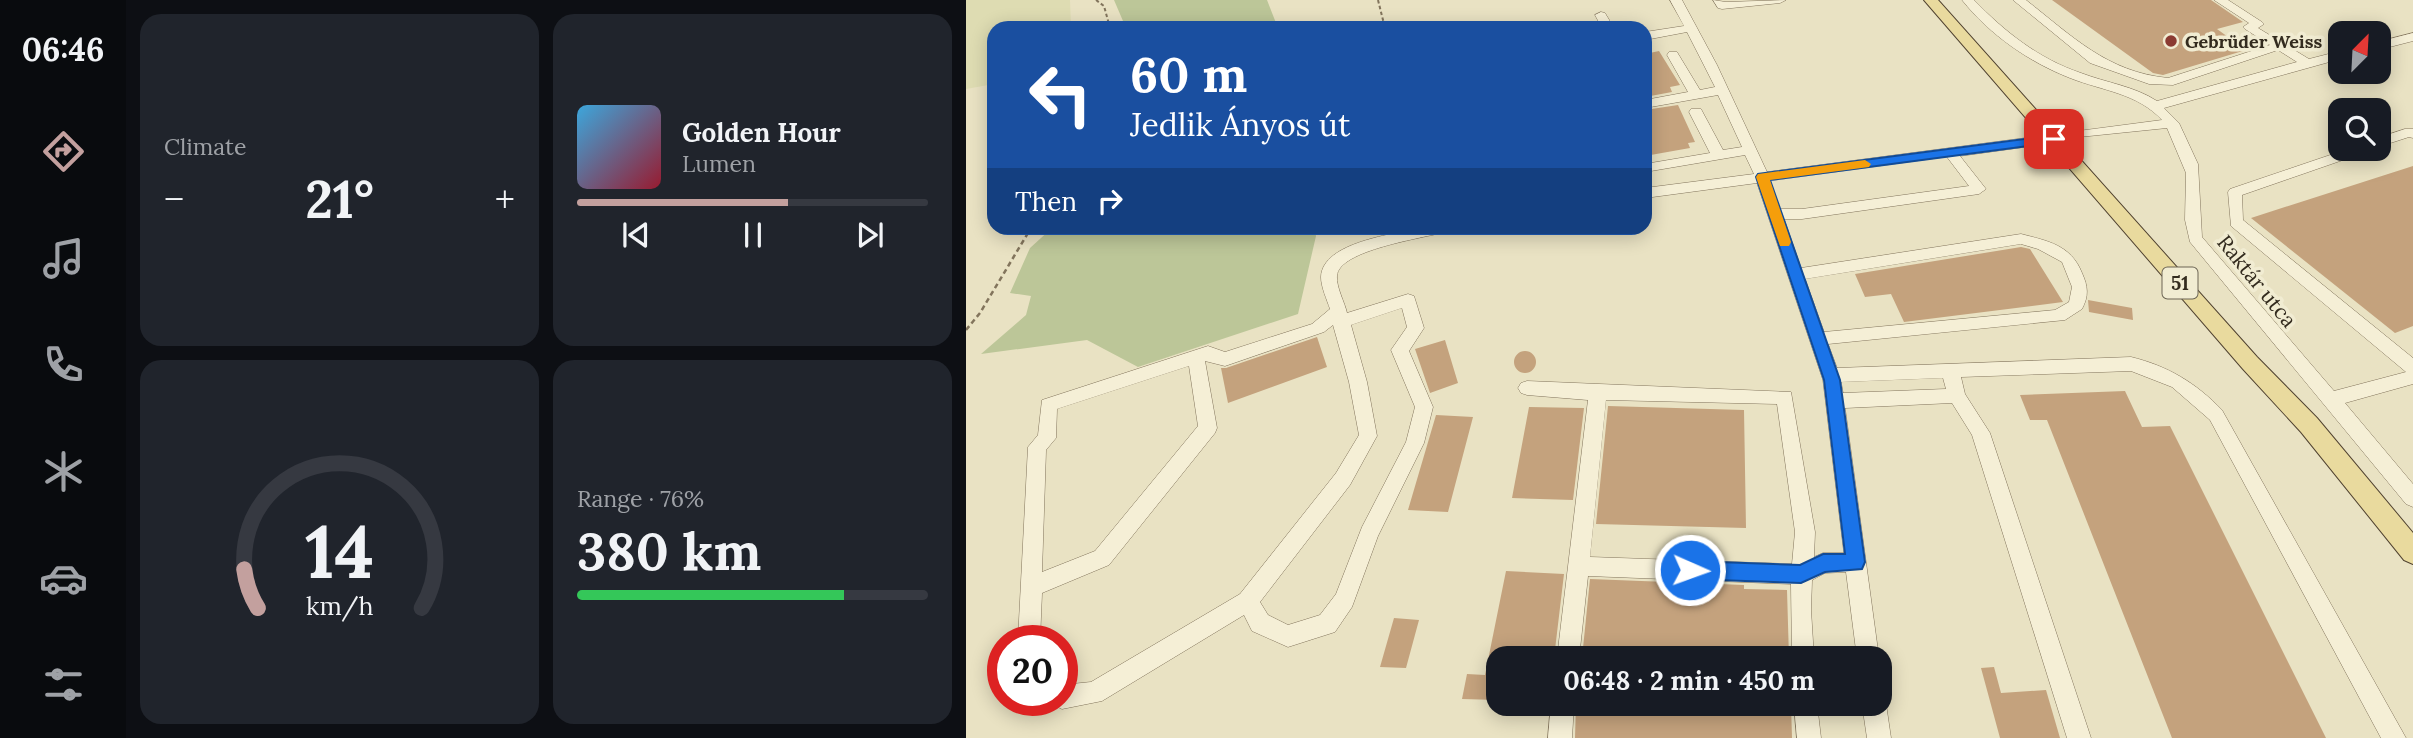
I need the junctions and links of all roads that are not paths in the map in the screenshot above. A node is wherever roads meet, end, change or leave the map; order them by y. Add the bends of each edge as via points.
1 (1676, 0) edge
2 (1719, 0) edge
3 (1780, 0) edge
4 (1931, 0) edge
5 (1942, 0) edge
6 (1968, 0) edge
7 (2019, 0) edge
8 (2220, 0) edge
9 (1601, 15) dead end
10 (1604, 21) edge
11 (1691, 28) junction
12 (1652, 35) edge
13 (2413, 37) edge
14 (2391, 43) edge
15 (2280, 46) junction
16 (1673, 55) dead end
17 (2328, 58) edge
18 (2307, 63) junction
19 (1722, 90) junction
20 (1696, 95) junction
21 (1652, 103) edge
22 (2155, 106) junction
23 (1696, 112) dead end
24 (2172, 123) junction
25 (2413, 134) edge
26 (2059, 137) junction
27 (2391, 139) edge
28 (1750, 150) junction
29 (1951, 153) junction
30 (1718, 155) junction
31 (2328, 160) edge
32 (1652, 167) edge
33 (1762, 177) junction
34 (1652, 192) edge
35 (1774, 214) junction
36 (1411, 235) edge
37 (1796, 275) junction
38 (1339, 317) junction
39 (1818, 339) junction
40 (1196, 357) junction
41 (2413, 368) edge
42 (1950, 371) junction
43 (1830, 375) junction
44 (2413, 377) edge
45 (1527, 388) dead end
46 (1598, 393) junction
47 (1957, 396) junction
48 (2330, 399) junction
49 (1835, 401) junction
50 (2413, 498) edge
51 (2413, 552) edge
52 (1856, 562) junction
53 (1578, 566) junction
54 (1801, 574) junction
55 (1033, 586) junction
56 (1248, 601) junction
57 (1030, 625) edge
58 (1569, 646) edge
59 (1802, 646) edge
60 (1866, 646) edge
61 (1078, 695) edge
62 (1562, 716) edge
63 (1807, 716) edge
64 (1876, 716) edge
65 (1560, 738) edge
66 (1809, 738) edge
67 (1879, 738) edge
68 (2079, 738) edge
69 (2394, 738) edge

1 - 11 street
2 - 3 street via 1722,6
4 - 26 main road, 51
5 - 26 main road, 51
6 - 22 street, Raktár utca via 2013,42 2052,66 2129,91
7 - 15 street via 2094,60 2149,80 2169,82
8 - 15 street via 2258,24 2249,27
9 - 10 street
11 - 12 street
11 - 19 street
13 - 14 street
15 - 18 street
16 - 20 street
17 - 18 street
18 - 22 street
19 - 20 street
19 - 28 street
20 - 21 street
22 - 24 street, Raktár utca
23 - 30 street
24 - 26 street
24 - 48 street, Raktár utca via 2192,166 2195,238
25 - 27 street
26 - 29 street
26 - 51 main road, 51 via 2259,356
28 - 30 street
28 - 33 street
29 - 33 street
29 - 35 street via 1979,189
30 - 32 street
31 - 41 street via 2235,192 2236,222
33 - 34 street
33 - 35 street
35 - 37 street
36 - 38 street via 1357,248 1335,261 1329,276
37 - 39 street
37 - 39 street via 2021,239 2069,259 2080,287 2076,305 2059,316
38 - 40 street via 1226,359 1208,353
38 - 56 street via 1368,436 1343,479
38 - 56 street via 1408,300 1416,328 1400,349 1424,407 1415,443 1369,534 1344,600 1327,624 1288,636 1261,623
39 - 43 street
40 - 55 street via 1208,428 1102,558
40 - 55 street via 1048,405 1047,438 1037,447
42 - 43 street
42 - 47 street
42 - 69 street via 2132,364 2175,378 2196,393 2216,415
43 - 49 street
44 - 48 street
45 - 46 street
46 - 53 street
46 - 54 street via 1785,397 1805,532
47 - 49 street
47 - 68 street via 1980,433
48 - 50 street, Raktár utca
49 - 52 street
52 - 54 street via 1823,563
52 - 60 street
53 - 54 street
53 - 58 street
54 - 59 street
55 - 57 street
56 - 61 street via 1094,693
62 - 65 street
63 - 66 street
64 - 67 street

